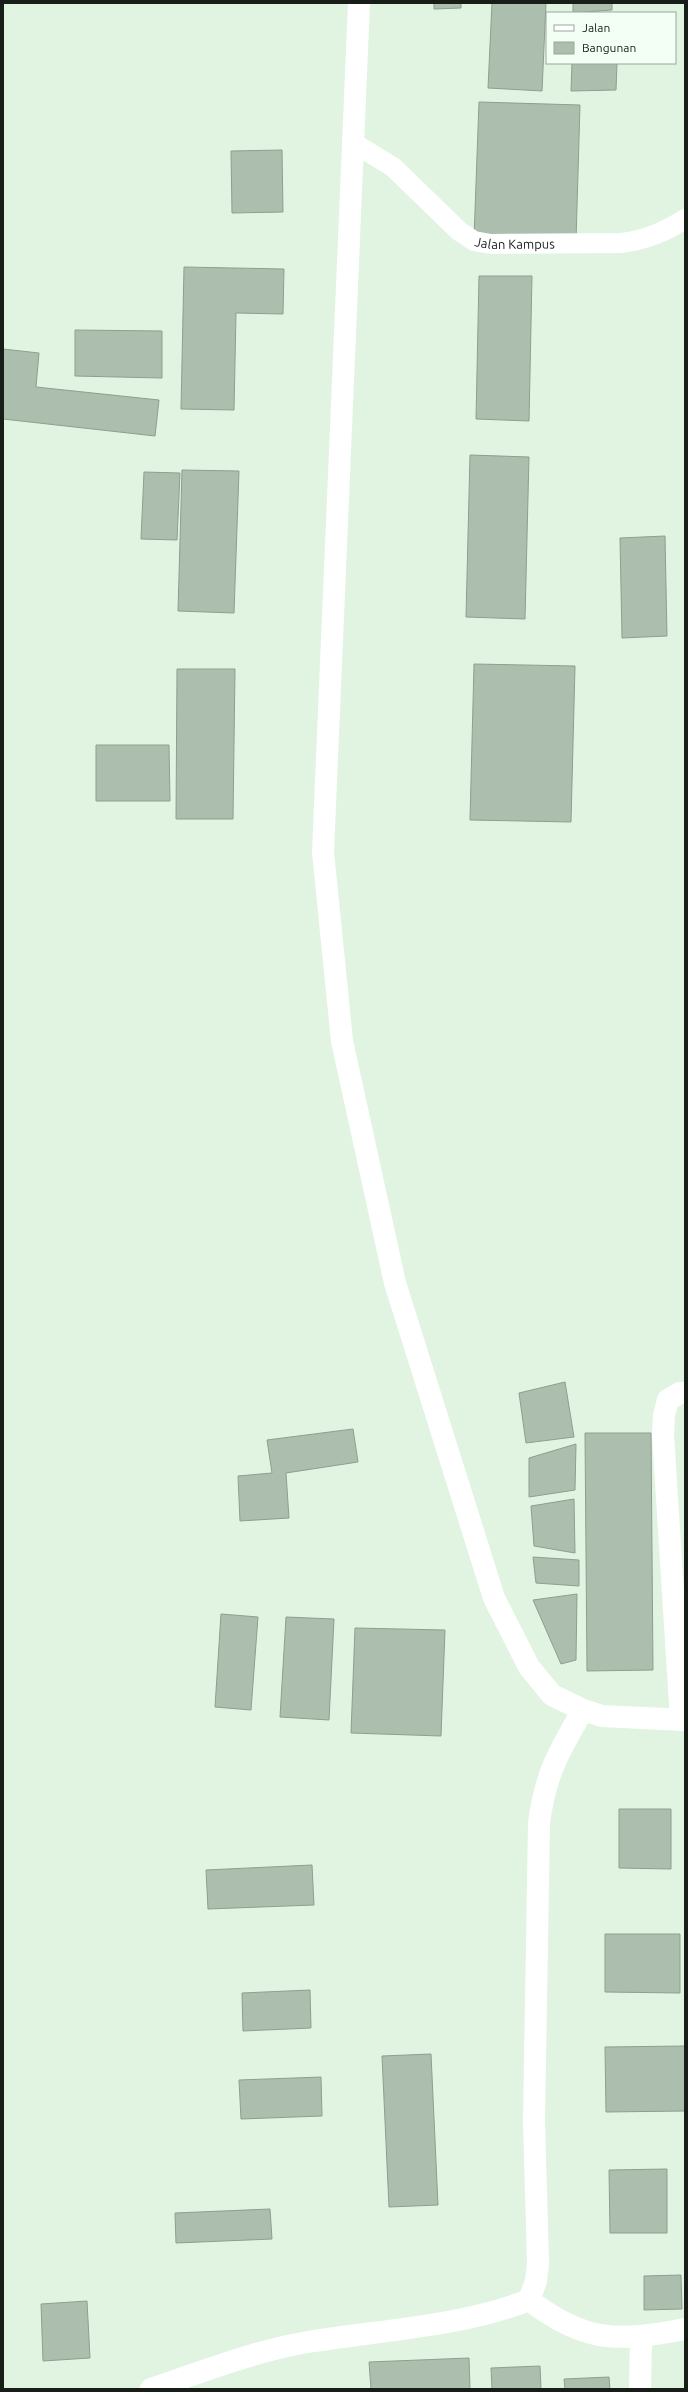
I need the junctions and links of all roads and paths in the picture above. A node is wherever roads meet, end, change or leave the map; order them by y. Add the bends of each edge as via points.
1 (359, 3) edge
2 (352, 142) junction
3 (685, 220) edge
4 (685, 1393) edge
5 (583, 1710) junction
6 (683, 1720) edge
7 (529, 2300) junction
8 (685, 2329) edge
9 (641, 2338) junction
10 (177, 2385) edge
11 (151, 2389) edge
12 (640, 2389) edge

1 - 2 street
2 - 3 lane, Jalan Kampus via 393,167 459,231 474,241 491,244 621,243 659,234
2 - 5 street via 323,852 342,1041 396,1283 494,1598 529,1667 552,1695
4 - 6 street via 668,1400 663,1434
5 - 6 street via 602,1716
5 - 7 street via 547,1777 539,1823 534,2121 538,2263 536,2281
7 - 9 street via 565,2325 594,2335
7 - 10 street via 487,2313 306,2342 236,2360
8 - 9 street
9 - 12 street
10 - 11 street

